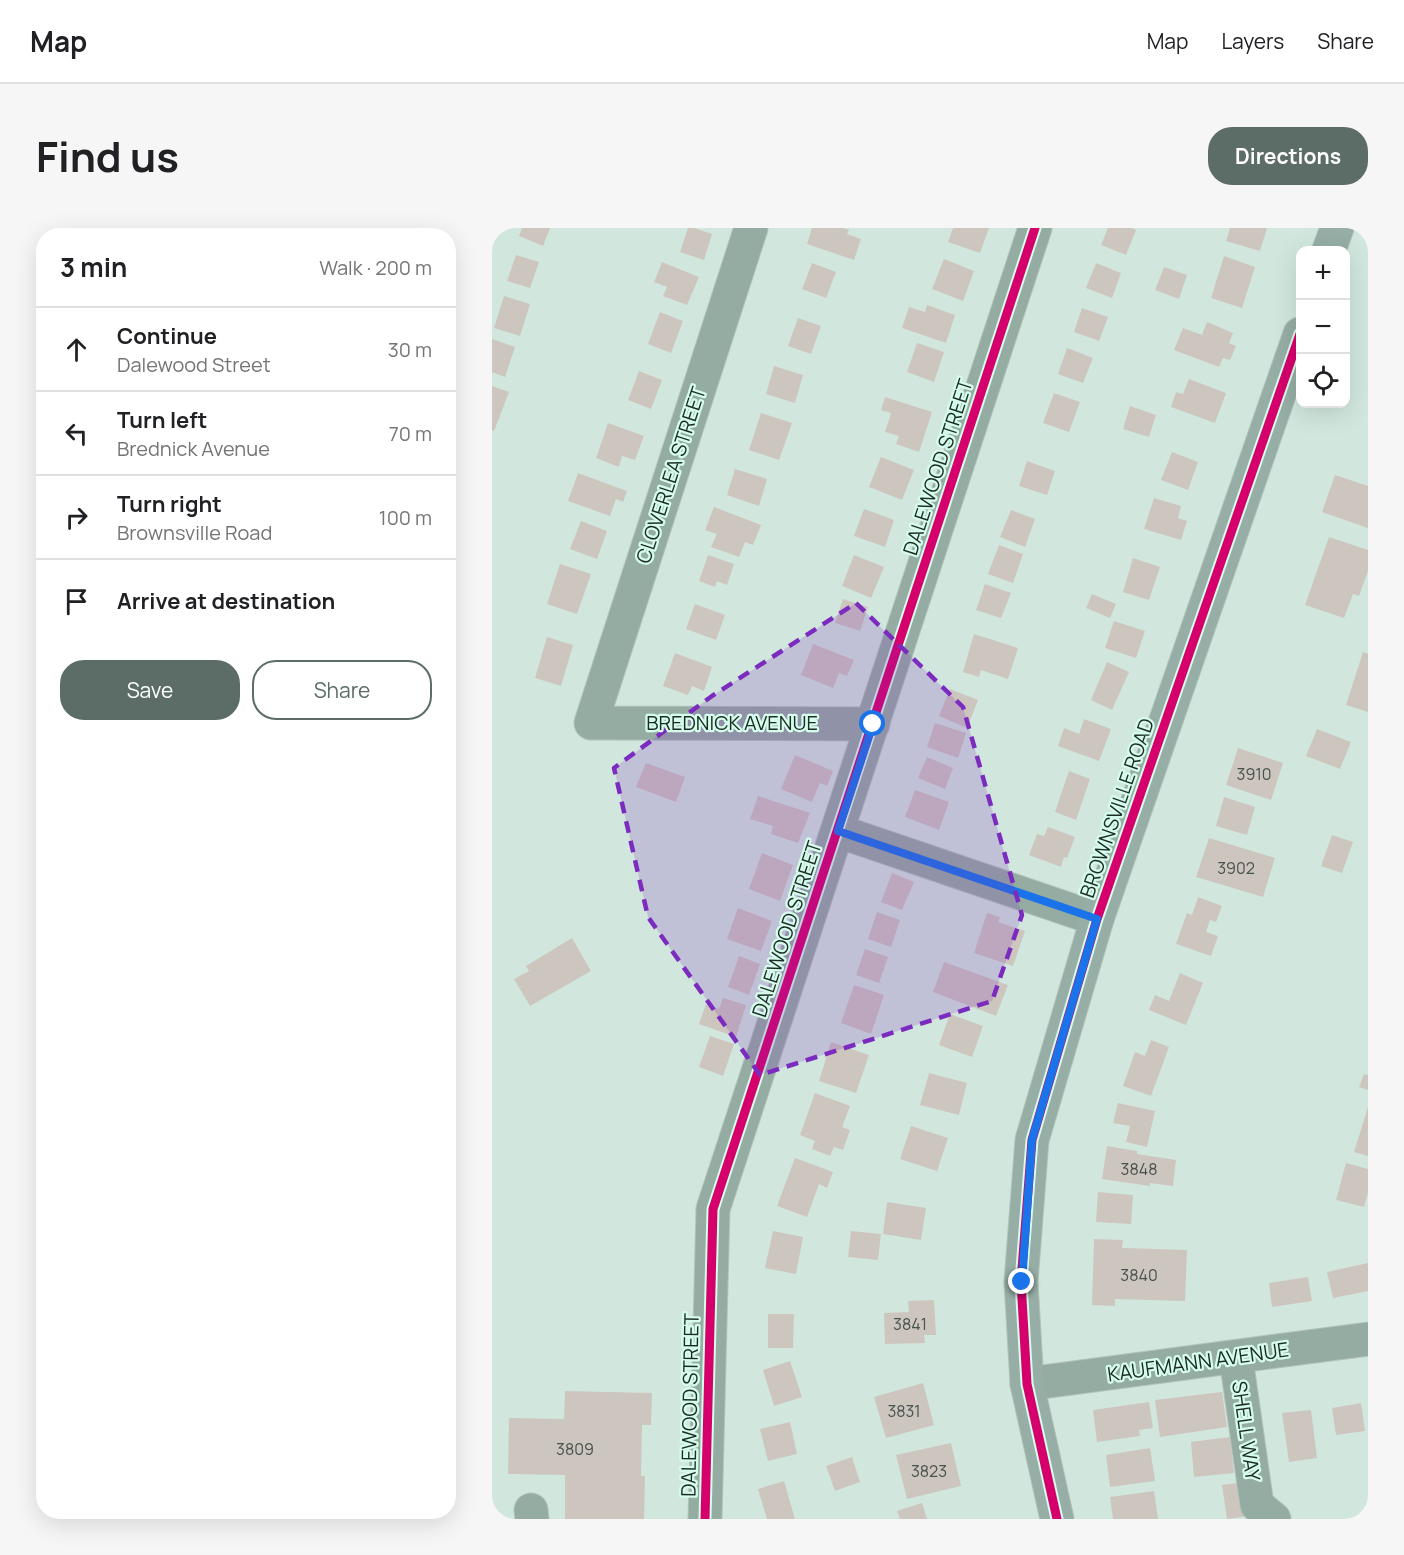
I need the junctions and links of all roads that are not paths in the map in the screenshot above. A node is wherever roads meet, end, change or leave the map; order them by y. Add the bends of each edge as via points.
1 (751, 228) edge
2 (1035, 228) edge
3 (1337, 228) edge
4 (1330, 246) edge
5 (1296, 346) edge
6 (591, 723) joint
7 (873, 724) junction
8 (838, 831) junction
9 (1097, 919) junction
10 (1368, 1339) edge
11 (1236, 1358) junction
12 (1027, 1384) junction
13 (1266, 1512) edge
14 (705, 1519) edge
15 (1057, 1519) edge

1 - 6 street, CLOVERLEA STREET
2 - 7 street, DALEWOOD STREET
3 - 4 main road
5 - 9 main road, BROWNSVILLE ROAD
6 - 7 street, BREDNICK AVENUE
7 - 8 street, DALEWOOD STREET
8 - 9 street
8 - 14 street, DALEWOOD STREET via 713,1209
9 - 12 main road, BROWNSVILLE ROAD via 1032,1140 1022,1282
10 - 11 street, KAUFMANN AVENUE
11 - 12 street, KAUFMANN AVENUE
11 - 13 street, SHELL WAY
12 - 15 main road, BROWNSVILLE ROAD

